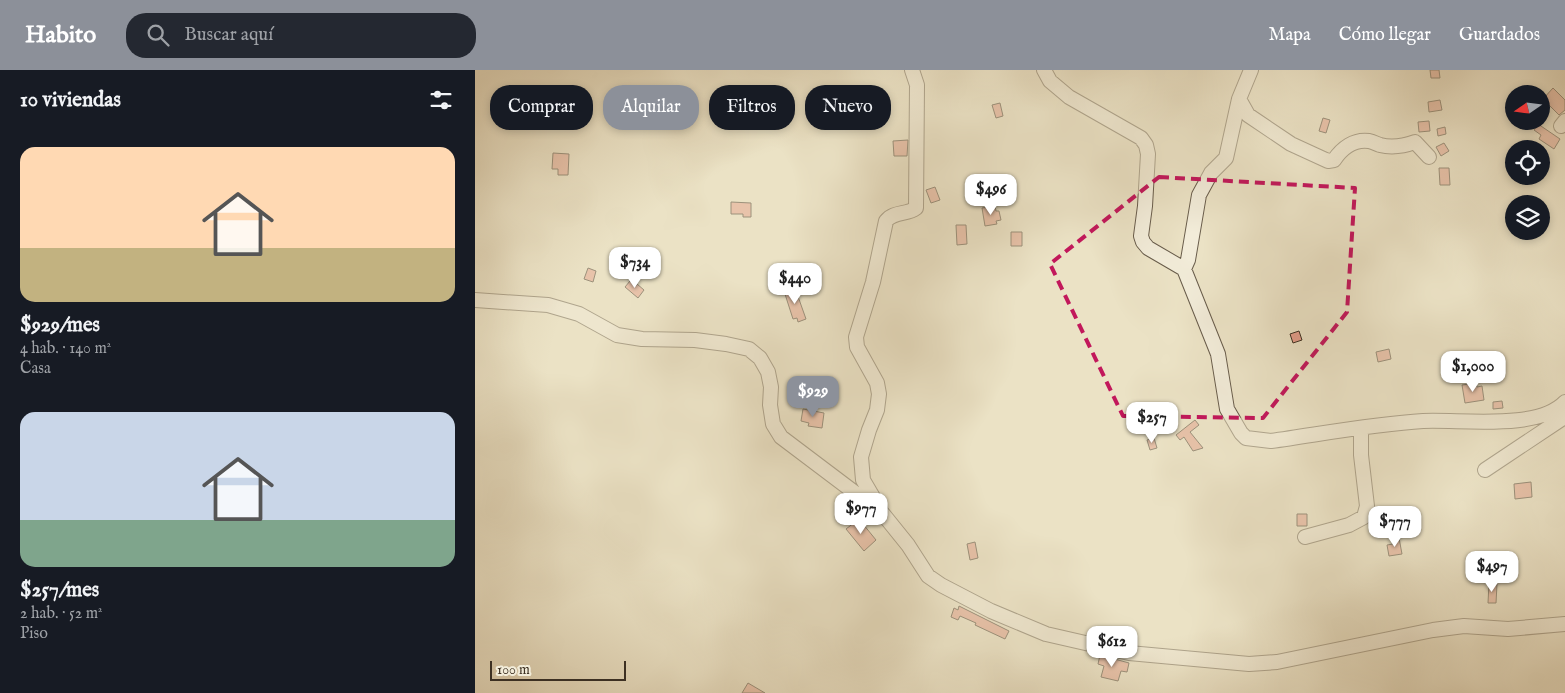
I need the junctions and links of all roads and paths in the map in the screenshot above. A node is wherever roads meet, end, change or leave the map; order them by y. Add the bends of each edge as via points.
1 (912, 70) edge
2 (1045, 70) edge
3 (1251, 70) edge
4 (1239, 100) junction
5 (1429, 157) dead end
6 (1184, 269) junction
7 (475, 300) edge
8 (1563, 404) edge
9 (1361, 429) junction
10 (1485, 470) dead end
11 (883, 514) junction
12 (1305, 537) dead end
13 (1565, 624) edge

1 - 11 street via 917,85 916,208 886,220 873,282 856,337 857,347 877,383 879,394 861,457 861,470 863,480
2 - 6 street via 1050,81 1069,97 1141,138 1146,145 1141,236 1148,248
3 - 4 street
4 - 5 street via 1248,115 1291,144 1328,161 1334,160 1356,141 1394,146 1415,142
4 - 6 street via 1226,158 1211,173 1199,195
6 - 9 street via 1218,354 1227,409 1246,438 1271,441
7 - 11 street via 549,305 579,314 617,335 695,340 749,349 760,358 768,372 773,424 781,437
8 - 9 street via 1536,416 1507,422 1424,421
8 - 10 street via 1560,420
9 - 12 street via 1367,506 1364,517 1349,525
11 - 13 street via 928,576 941,586 1046,634 1129,653 1249,664 1277,662 1464,626 1508,629

